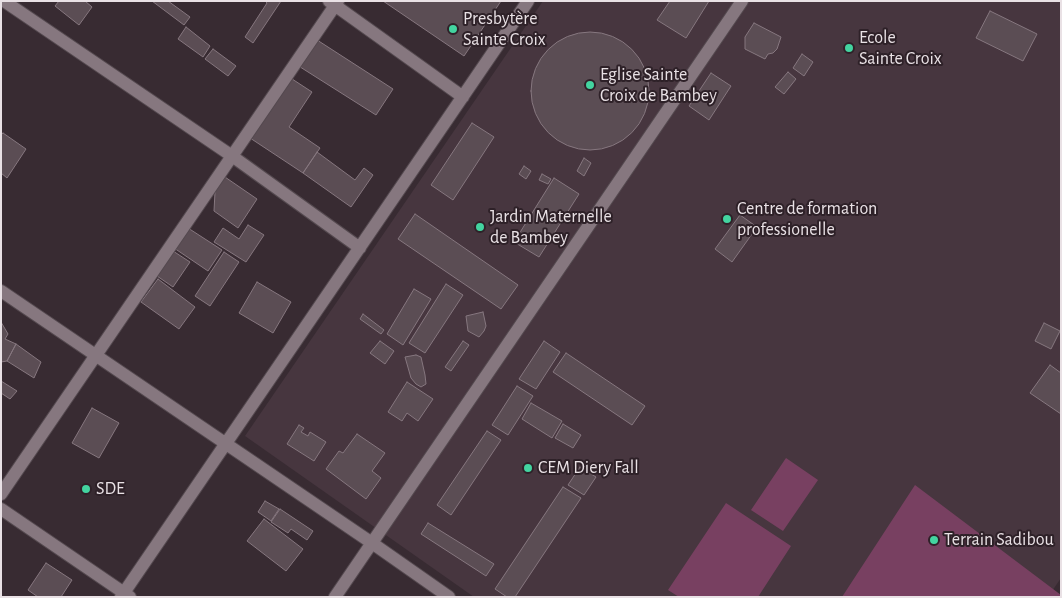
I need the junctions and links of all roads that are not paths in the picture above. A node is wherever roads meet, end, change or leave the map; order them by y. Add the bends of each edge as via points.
1 (4, 1) edge
2 (528, 1) edge
3 (742, 1) edge
4 (334, 3) edge
5 (463, 97) junction
6 (232, 156) junction
7 (360, 248) junction
8 (1, 291) edge
9 (96, 355) junction
10 (226, 444) junction
11 (1, 494) edge
12 (1, 509) edge
13 (372, 543) junction
14 (125, 595) edge
15 (335, 597) edge
16 (449, 597) edge

1 - 6 street
2 - 5 street
3 - 13 street
4 - 5 street
4 - 6 street
5 - 7 street
6 - 7 street
6 - 9 street
7 - 10 street
8 - 9 street
9 - 10 street
9 - 11 street
10 - 13 street
10 - 14 street
12 - 14 street
13 - 15 street
13 - 16 street

